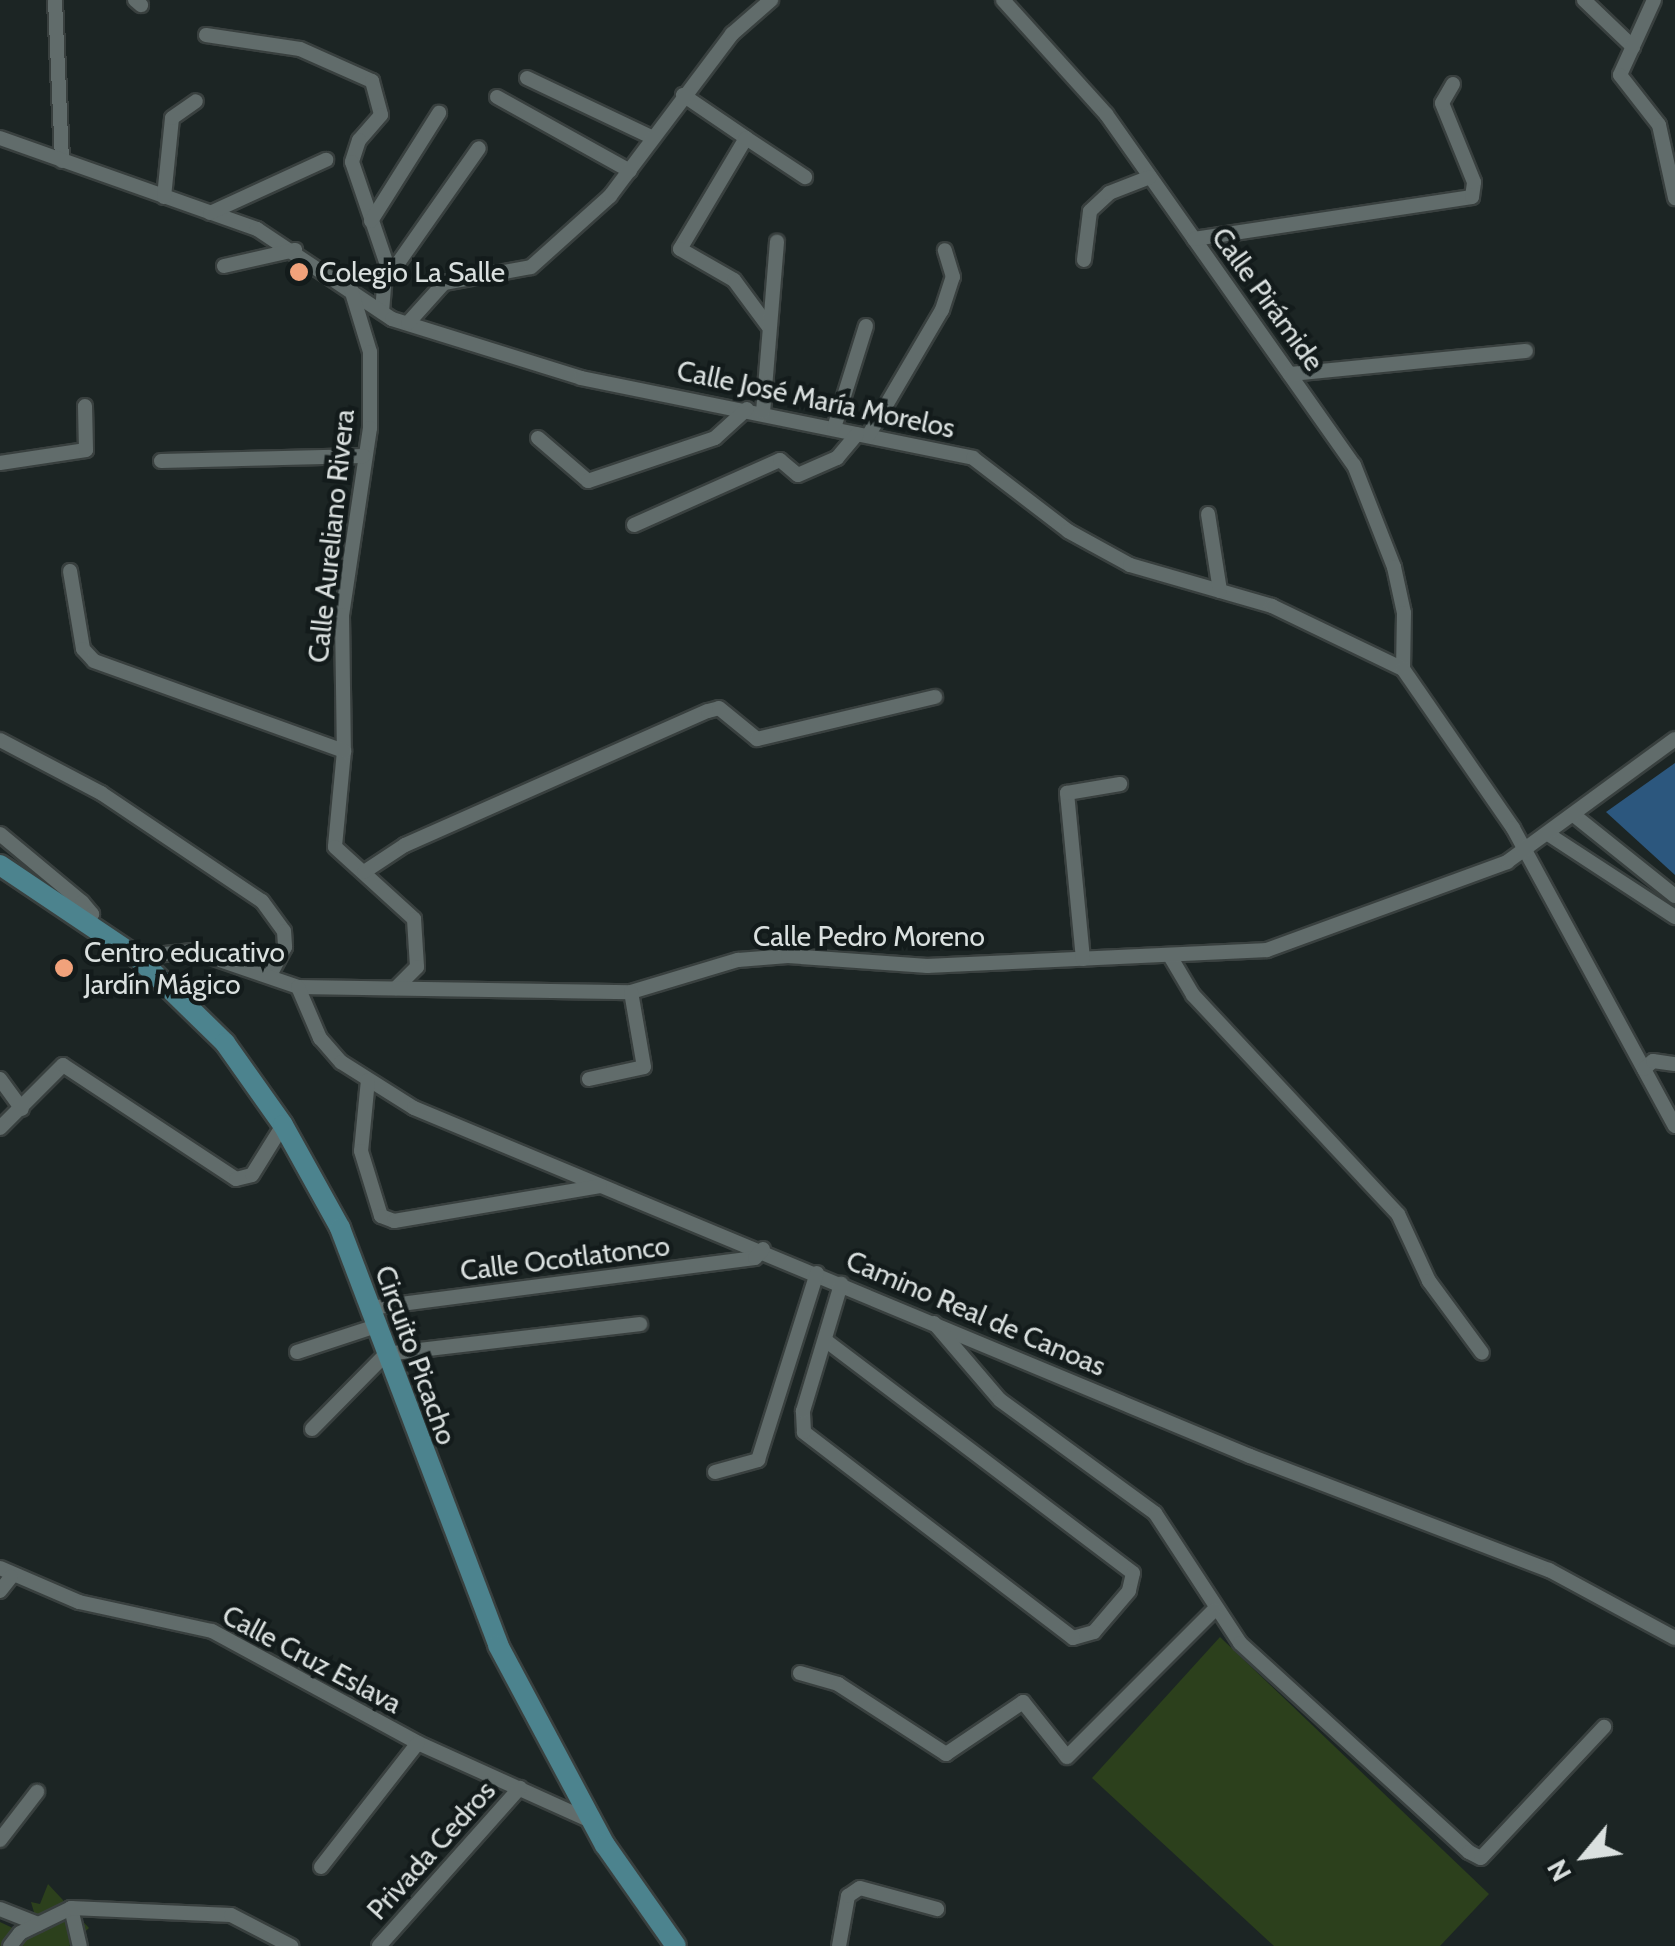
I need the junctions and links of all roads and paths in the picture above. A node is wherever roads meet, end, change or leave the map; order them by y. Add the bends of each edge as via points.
1 (55, 0) edge
2 (772, 0) edge
3 (1003, 0) edge
4 (1584, 0) edge
5 (1654, 0) edge
6 (206, 34) dead end
7 (1633, 47) junction
8 (526, 78) dead end
9 (1453, 84) dead end
10 (683, 95) junction
11 (496, 96) dead end
12 (196, 101) dead end
13 (439, 113) dead end
14 (0, 138) edge
15 (652, 138) junction
16 (746, 138) junction
17 (479, 148) dead end
18 (326, 160) dead end
19 (62, 161) junction
20 (630, 171) junction
21 (805, 177) dead end
22 (1150, 177) junction
23 (1674, 190) edge
24 (164, 197) junction
25 (210, 213) junction
26 (371, 221) junction
27 (1194, 240) junction
28 (777, 242) dead end
29 (296, 250) junction
30 (945, 250) dead end
31 (1084, 260) dead end
32 (224, 266) dead end
33 (388, 276) junction
34 (350, 285) junction
35 (382, 312) junction
36 (408, 323) junction
37 (768, 326) junction
38 (866, 326) dead end
39 (1526, 351) dead end
40 (1290, 374) junction
41 (85, 406) dead end
42 (755, 410) junction
43 (834, 428) junction
44 (862, 435) junction
45 (538, 438) dead end
46 (364, 456) junction
47 (161, 461) dead end
48 (0, 464) edge
49 (1208, 514) dead end
50 (634, 524) dead end
51 (70, 571) dead end
52 (1220, 591) junction
53 (1403, 669) junction
54 (935, 697) dead end
55 (1675, 738) edge
56 (0, 740) edge
57 (344, 750) junction
58 (1120, 784) dead end
59 (1576, 816) junction
60 (0, 834) edge
61 (1548, 834) junction
62 (1526, 850) junction
63 (0, 865) edge
64 (364, 872) junction
65 (1675, 896) edge
66 (1675, 917) edge
67 (86, 924) junction
68 (1170, 956) junction
69 (137, 957) junction
70 (1083, 959) junction
71 (270, 973) junction
72 (298, 987) junction
73 (396, 988) junction
74 (632, 992) junction
75 (1675, 1064) edge
76 (1644, 1069) junction
77 (589, 1078) dead end
78 (0, 1079) edge
79 (368, 1080) junction
80 (22, 1109) junction
81 (283, 1126) junction
82 (1675, 1126) edge
83 (0, 1128) edge
84 (603, 1186) junction
85 (763, 1249) junction
86 (817, 1273) junction
87 (841, 1284) junction
88 (373, 1317) junction
89 (930, 1319) junction
90 (640, 1324) dead end
91 (825, 1340) junction
92 (297, 1352) dead end
93 (1482, 1353) dead end
94 (386, 1354) junction
95 (312, 1429) dead end
96 (715, 1472) dead end
97 (6, 1573) edge
98 (0, 1591) edge
99 (1214, 1610) junction
100 (1675, 1638) edge
101 (800, 1673) dead end
102 (1604, 1727) dead end
103 (418, 1744) junction
104 (520, 1788) junction
105 (37, 1792) dead end
106 (592, 1821) junction
107 (0, 1840) edge
108 (320, 1866) dead end
109 (71, 1908) junction
110 (937, 1909) dead end
111 (0, 1910) edge
112 (38, 1924) junction
113 (283, 1945) edge
114 (10, 1946) edge
115 (80, 1946) edge
116 (378, 1946) edge
117 (676, 1946) edge
118 (839, 1946) edge

1 - 19 street
2 - 10 street
3 - 22 street, Calle Pirámide via 1106,114
4 - 7 street
5 - 7 street
6 - 26 street via 300,50 363,71 383,107 352,162
7 - 23 street via 1620,74 1659,126
8 - 15 street
9 - 27 street via 1442,103 1474,182 1472,197
10 - 15 street
10 - 16 street
11 - 20 street
12 - 24 street via 172,118
13 - 26 street
14 - 19 street, Calle José María Morelos
15 - 20 street
16 - 21 street
16 - 37 street via 680,248 734,280
17 - 33 street
18 - 25 street
19 - 24 street, Calle José María Morelos
20 - 36 street via 531,268 444,283
22 - 27 street, Calle Pirámide
22 - 31 street via 1109,193 1090,211
24 - 25 street, Calle José María Morelos
25 - 29 street, Calle José María Morelos
26 - 33 street
27 - 40 street, Calle Pirámide
28 - 37 street
29 - 32 street
29 - 34 street, Calle José María Morelos
30 - 44 street via 953,278 942,310
33 - 35 street
34 - 35 street, Calle José María Morelos
34 - 46 street, Calle Aureliano Rivera via 370,352
35 - 36 street, Calle José María Morelos
36 - 42 street, Calle José María Morelos via 581,378
37 - 42 street
38 - 43 street
39 - 40 street
40 - 53 street, Calle Pirámide via 1380,516 1404,613
41 - 48 street via 86,450
42 - 43 street, Calle José María Morelos
42 - 45 street via 715,438 588,481
43 - 44 street, Calle José María Morelos
44 - 50 street via 837,458 798,476 780,460
44 - 52 street, Calle José María Morelos via 973,458 1068,531 1130,565
46 - 47 street
46 - 57 street, Calle Aureliano Rivera via 342,615
49 - 52 street
51 - 57 street via 84,649 94,662
52 - 53 street, Calle José María Morelos via 1306,620
53 - 62 street, Calle José María Morelos
54 - 64 street via 757,739 719,708 405,845
55 - 59 street, Calle Pedro Moreno
56 - 71 street via 102,793 262,901 284,930 285,948
57 - 64 street, Calle Aureliano Rivera via 335,847
58 - 70 street via 1068,793
59 - 61 street, Calle Pedro Moreno
59 - 65 street
60 - 67 street via 82,902 92,914
61 - 62 street, Calle Pedro Moreno
61 - 66 street
62 - 68 street, Calle Pedro Moreno via 1267,950
62 - 76 street, Calle José María Morelos
63 - 67 main road, Circuito Picacho
64 - 73 street, Calle Aureliano Rivera via 407,906 420,936 417,967
67 - 69 main road, Circuito Picacho
68 - 70 street, Calle Pedro Moreno
68 - 93 street via 1193,996 1398,1214 1429,1280
69 - 71 street, Calle Pedro Moreno via 193,951
69 - 81 main road, Circuito Picacho via 225,1043
70 - 74 street, Calle Pedro Moreno via 928,966 788,956 738,960
71 - 72 street, Calle Pedro Moreno
72 - 73 street, Calle Pedro Moreno
72 - 79 street, Camino Real de Canoas via 320,1038
73 - 74 street, Calle Pedro Moreno
74 - 77 street via 644,1067
75 - 76 street via 1652,1061
76 - 82 street, Calle José María Morelos
78 - 80 street
79 - 84 street, Camino Real de Canoas via 414,1108
79 - 84 street via 362,1150 370,1200 394,1222
80 - 81 street via 56,1066 236,1179 252,1175
80 - 83 street
81 - 88 main road, Circuito Picacho via 340,1228
84 - 85 street, Camino Real de Canoas
85 - 86 street, Camino Real de Canoas
85 - 88 street, Calle Ocotlatonco via 755,1258
86 - 87 street, Camino Real de Canoas
86 - 96 street via 758,1460
87 - 89 street, Camino Real de Canoas
87 - 91 street
88 - 92 street, Calle Ocotlatonco
88 - 94 main road, Circuito Picacho
89 - 99 street via 1000,1400 1155,1514
89 - 100 street, Camino Real de Canoas via 1250,1456 1548,1570
90 - 94 street
91 - 91 street via 1133,1573 1129,1590 1094,1632 1073,1638 815,1447 802,1411
94 - 95 street
94 - 106 main road, Circuito Picacho via 498,1644
97 - 98 street
97 - 103 street, Calle Cruz Eslava via 78,1602 212,1631
99 - 101 street via 1067,1758 1024,1702 946,1754 838,1684
99 - 102 street via 1295,1700 1481,1858
103 - 104 street, Calle Cruz Eslava
103 - 108 street
104 - 106 street, Calle Cruz Eslava
104 - 116 street, Privada Cedros
105 - 107 street
106 - 117 main road, Circuito Picacho
109 - 112 street
109 - 113 street via 231,1916
109 - 115 street
110 - 118 street via 860,1888 848,1896
111 - 112 street
112 - 114 street

